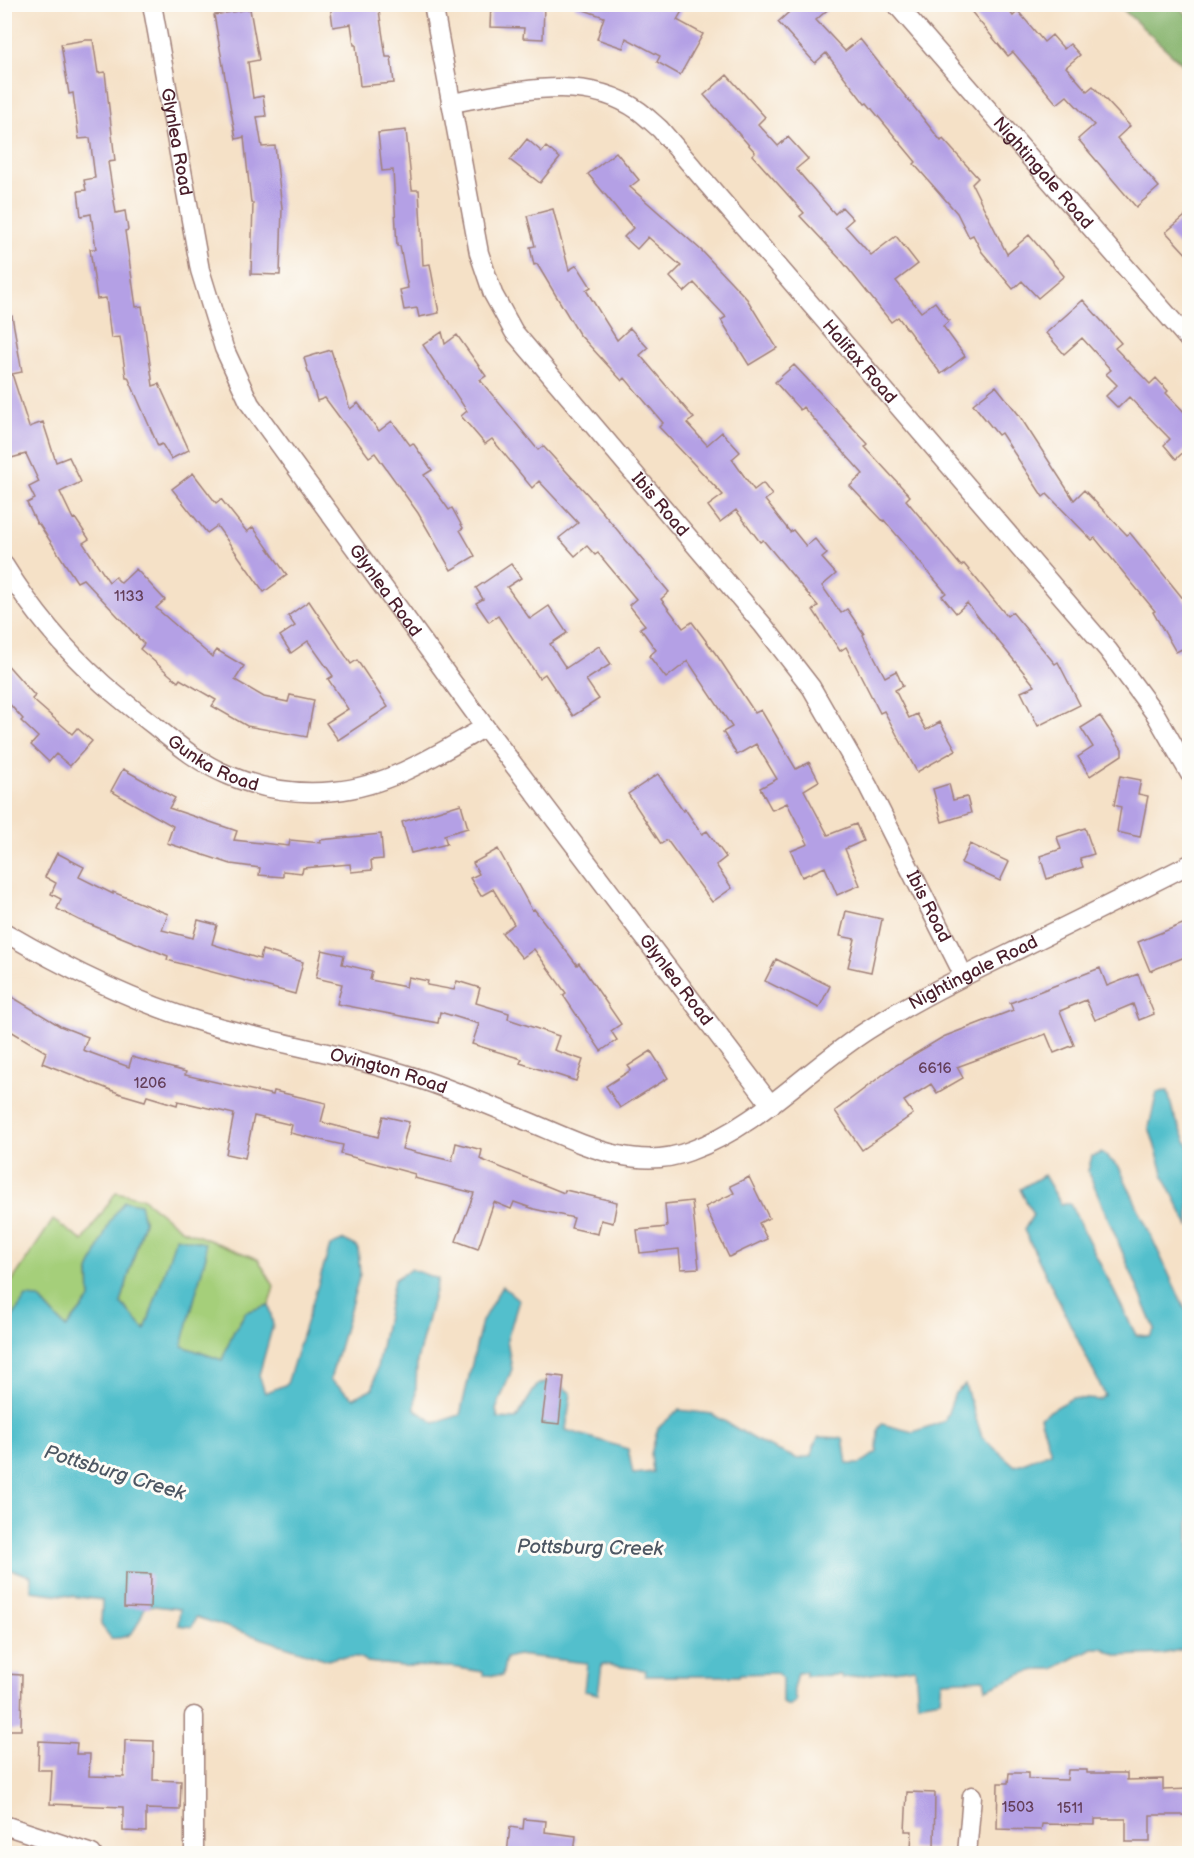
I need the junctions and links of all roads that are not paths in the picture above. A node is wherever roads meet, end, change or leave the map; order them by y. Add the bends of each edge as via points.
1 (152, 4) edge
2 (433, 4) edge
3 (896, 4) edge
4 (451, 103) junction
5 (1190, 341) edge
6 (4, 565) edge
7 (485, 728) junction
8 (1190, 774) edge
9 (1190, 864) edge
10 (4, 932) edge
11 (964, 976) junction
12 (771, 1105) junction
13 (194, 1716) dead end
14 (972, 1796) dead end
15 (4, 1825) edge
16 (92, 1854) edge
17 (194, 1854) edge
18 (967, 1854) edge

1 - 7 street, Glynlea Road via 200,270 240,386 267,430
2 - 4 street, Ibis Road
3 - 5 street, Nightingale Road
4 - 8 street, Halifax Road via 544,87 572,87 607,95 638,110 660,129 1108,650 1156,715
4 - 11 street, Ibis Road via 479,253 493,294 514,332 755,615 811,687 868,786
6 - 7 street, Gunka Road via 28,601 86,669 185,750 228,775 299,792 335,792 385,780
7 - 12 street, Glynlea Road
9 - 11 street, Nightingale Road
10 - 12 street, Ovington Road via 60,965 141,1002 201,1022 415,1077 612,1154 661,1158 689,1152
11 - 12 street, Nightingale Road via 868,1030
13 - 17 street
14 - 18 street
15 - 16 street

